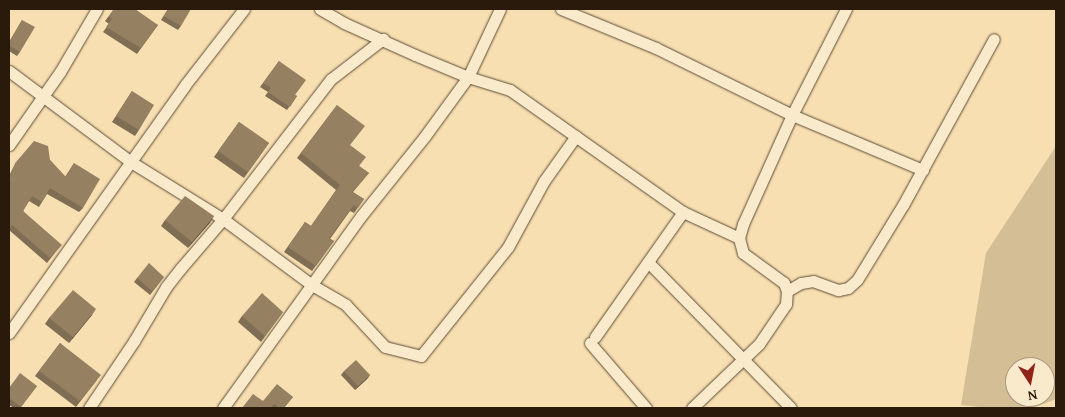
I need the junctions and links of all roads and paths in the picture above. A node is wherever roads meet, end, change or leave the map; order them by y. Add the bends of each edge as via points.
1 (98, 9) edge
2 (244, 9) edge
3 (320, 9) edge
4 (500, 9) edge
5 (561, 9) edge
6 (846, 9) edge
7 (382, 39) junction
8 (994, 39) dead end
9 (9, 71) edge
10 (468, 77) junction
11 (43, 98) junction
12 (792, 115) junction
13 (576, 136) junction
14 (9, 145) edge
15 (131, 162) junction
16 (923, 170) junction
17 (684, 212) junction
18 (223, 219) junction
19 (738, 238) junction
20 (648, 262) junction
21 (312, 285) junction
22 (787, 291) junction
23 (9, 334) edge
24 (744, 359) junction
25 (89, 408) edge
26 (223, 408) edge
27 (646, 408) edge
28 (692, 408) edge
29 (791, 408) edge

1 - 11 street
2 - 15 street
3 - 7 street
4 - 10 street
5 - 12 street via 656,48
6 - 12 street
7 - 10 street
7 - 18 street via 331,80
8 - 16 street
9 - 11 street
10 - 13 street via 510,90
10 - 21 street via 360,216
11 - 14 street
11 - 15 street
12 - 16 street
12 - 19 street
13 - 17 street
13 - 21 street via 544,181 508,247 421,356 385,347 346,305
15 - 18 street
15 - 23 street
16 - 22 street via 857,280 848,288 838,290 814,281 801,283
17 - 19 street
17 - 20 street
18 - 21 street
18 - 25 street via 166,287
19 - 22 street via 743,253 784,283
20 - 24 street
20 - 27 street via 593,340
21 - 26 street
22 - 24 street via 786,304 759,344
24 - 28 street
24 - 29 street

